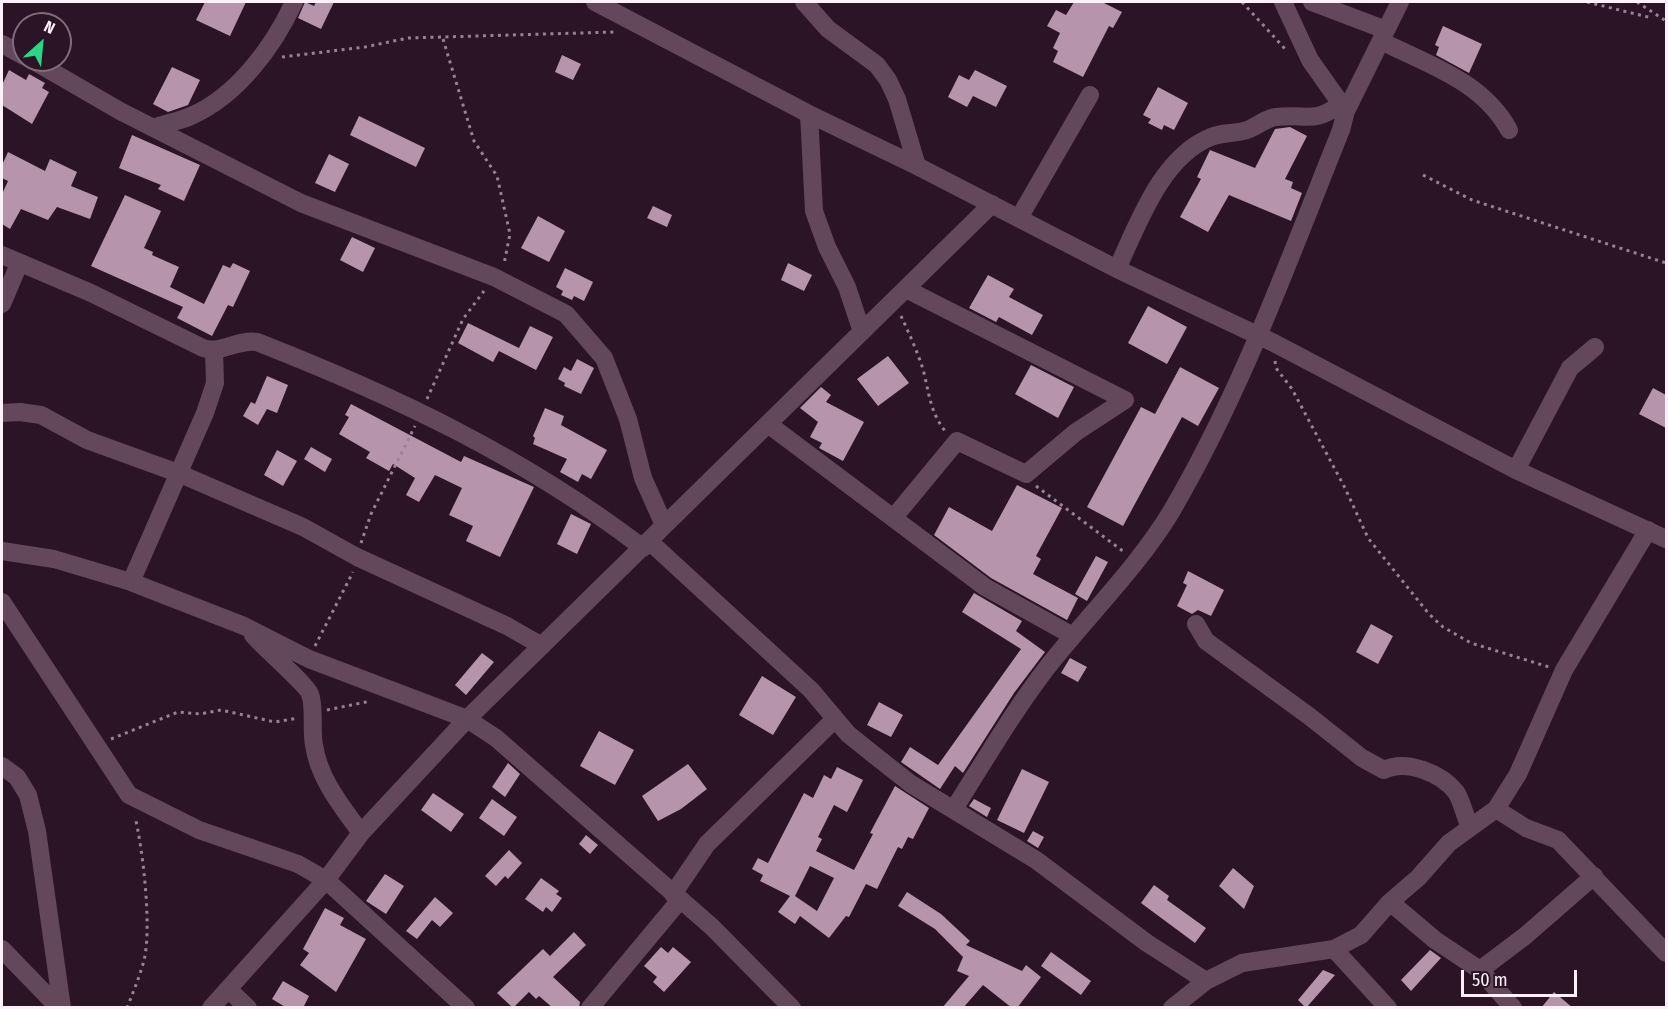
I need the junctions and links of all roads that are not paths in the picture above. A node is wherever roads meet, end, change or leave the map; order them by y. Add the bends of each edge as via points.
1 (294, 2) edge
2 (595, 2) edge
3 (804, 2) edge
4 (1283, 2) edge
5 (1312, 2) edge
6 (1400, 2) edge
7 (1383, 35) junction
8 (53, 72) edge
9 (1090, 95) dead end
10 (1343, 107) junction
11 (809, 114) junction
12 (156, 126) junction
13 (1509, 130) dead end
14 (917, 166) junction
15 (992, 204) junction
16 (1019, 218) junction
17 (2, 255) edge
18 (19, 264) junction
19 (1117, 269) junction
20 (906, 289) junction
21 (2, 304) edge
22 (862, 332) junction
23 (1265, 339) junction
24 (1595, 347) dead end
25 (214, 351) junction
26 (2, 413) edge
27 (768, 423) junction
28 (1516, 470) junction
29 (178, 472) junction
30 (895, 516) junction
31 (664, 525) junction
32 (1648, 530) junction
33 (1666, 539) edge
34 (646, 545) junction
35 (2, 551) edge
36 (131, 582) junction
37 (2, 602) edge
38 (1196, 624) dead end
39 (244, 626) junction
40 (1073, 636) junction
41 (542, 646) junction
42 (835, 719) junction
43 (467, 720) junction
44 (2, 766) edge
45 (954, 809) junction
46 (1496, 809) junction
47 (1470, 827) junction
48 (361, 832) junction
49 (1594, 876) junction
50 (326, 880) junction
51 (677, 897) junction
52 (1390, 902) junction
53 (2, 949) edge
54 (1334, 949) junction
55 (1666, 953) edge
56 (1480, 970) junction
57 (1206, 981) junction
58 (228, 989) junction
59 (61, 1008) edge
60 (212, 1008) edge
61 (248, 1008) edge
62 (466, 1008) edge
63 (590, 1008) edge
64 (792, 1008) edge
65 (1172, 1008) edge
66 (1388, 1008) edge
67 (1513, 1008) edge

1 - 12 street via 262,56 225,94 191,116
2 - 11 street
3 - 14 street via 822,24 877,65 888,80
4 - 10 street via 1310,60
5 - 7 street
6 - 7 street
7 - 10 street
7 - 13 street via 1478,91 1499,112
8 - 12 street via 120,111
9 - 16 street
10 - 19 street via 1311,118 1274,117 1254,128 1213,136 1191,147 1168,172 1145,209
10 - 23 street
11 - 14 street
11 - 22 street via 814,211
12 - 31 street via 301,203 494,277 566,314 604,358 628,419 643,478
14 - 15 street
15 - 16 street
15 - 20 street
16 - 19 street
17 - 18 street
18 - 21 street
18 - 25 street
19 - 23 street
20 - 22 street
20 - 30 street via 1125,400 1076,432 1026,474 957,441
22 - 27 street
23 - 28 street
23 - 40 street via 1170,514
24 - 28 street via 1570,368
25 - 29 street via 215,382
25 - 34 street via 246,340 257,342 421,412 532,471
26 - 29 street via 41,414 87,440
27 - 30 street
27 - 31 street
28 - 32 street
29 - 36 street
29 - 41 street via 303,527
30 - 40 street via 986,587
31 - 34 street
32 - 33 street
32 - 46 street via 1564,670 1518,774
34 - 41 street
34 - 42 street via 795,675
35 - 36 street via 54,560
36 - 39 street
37 - 50 street via 129,795 199,830 298,864
38 - 47 street via 1206,641 1362,758 1384,770 1394,765 1428,771 1455,792
39 - 43 street via 309,658
39 - 48 street via 306,686 311,696 314,746 327,786
40 - 45 street via 1020,706
41 - 43 street
42 - 45 street via 911,784
42 - 51 street via 707,844
43 - 48 street
43 - 51 street via 496,738
44 - 59 street via 16,777 28,795 37,831
45 - 57 street via 1035,860 1147,943
46 - 47 street
46 - 49 street via 1526,828 1558,840
47 - 52 street
48 - 50 street
49 - 55 street
49 - 56 street
50 - 58 street
50 - 62 street
51 - 63 street
51 - 64 street
52 - 54 street via 1361,936
52 - 56 street
53 - 59 street
54 - 57 street via 1242,963
54 - 66 street
56 - 67 street
57 - 65 street
58 - 60 street
58 - 61 street

